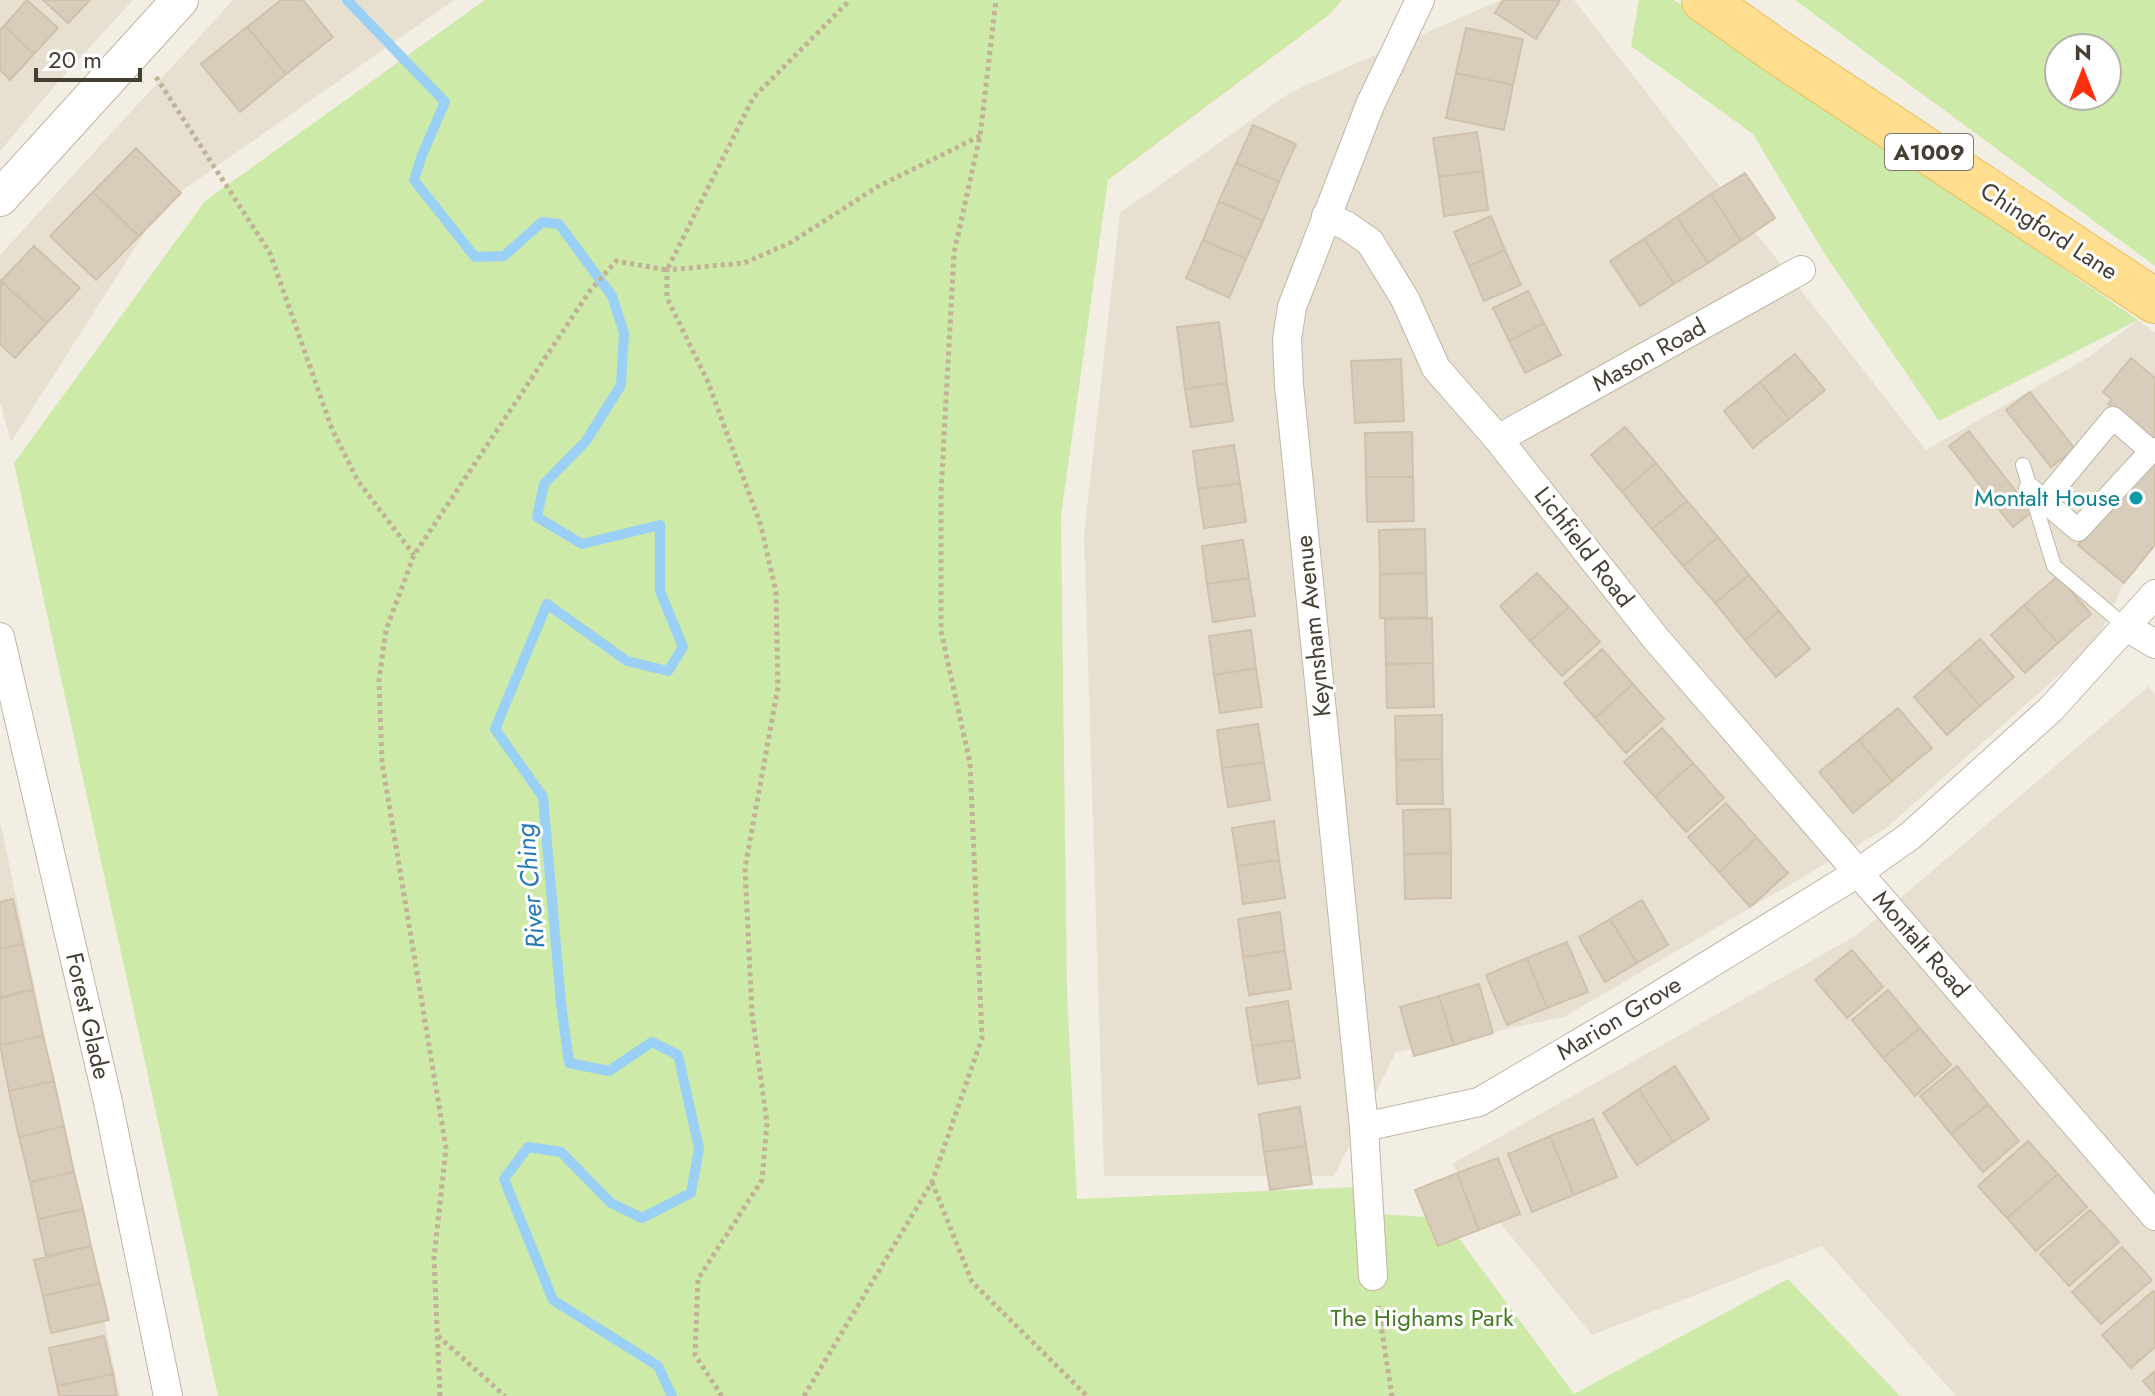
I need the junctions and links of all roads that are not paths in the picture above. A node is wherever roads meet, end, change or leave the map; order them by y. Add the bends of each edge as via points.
1 (180, 0) edge
2 (1420, 0) edge
3 (1704, 0) edge
4 (0, 198) edge
5 (1326, 216) junction
6 (1801, 270) dead end
7 (2155, 301) edge
8 (1498, 439) junction
9 (2153, 450) edge
10 (2023, 465) dead end
11 (2037, 495) junction
12 (2155, 594) edge
13 (2125, 626) junction
14 (0, 637) edge
15 (2155, 644) edge
16 (1859, 872) junction
17 (1364, 1127) junction
18 (2155, 1216) edge
19 (1373, 1276) road end
20 (168, 1396) edge

1 - 4 street
2 - 5 street, Keynsham Avenue
3 - 7 main road, Chingford Lane / A1009
5 - 8 street, Lichfield Road via 1370,242 1405,299 1436,368
5 - 17 street, Keynsham Avenue via 1292,307 1287,339
6 - 8 street, Mason Road
8 - 16 street, Lichfield Road via 1657,640
9 - 11 street via 2113,418
9 - 11 street via 2078,530
10 - 11 lane
11 - 13 lane via 2054,566
12 - 13 street, Montalt Road
13 - 15 street
13 - 16 street, Montalt Road via 2052,708 1910,836
14 - 20 street, Forest Glade via 108,1102
16 - 17 street, Marion Grove via 1479,1102
16 - 18 street, Montalt Road
17 - 19 street, Keynsham Avenue

